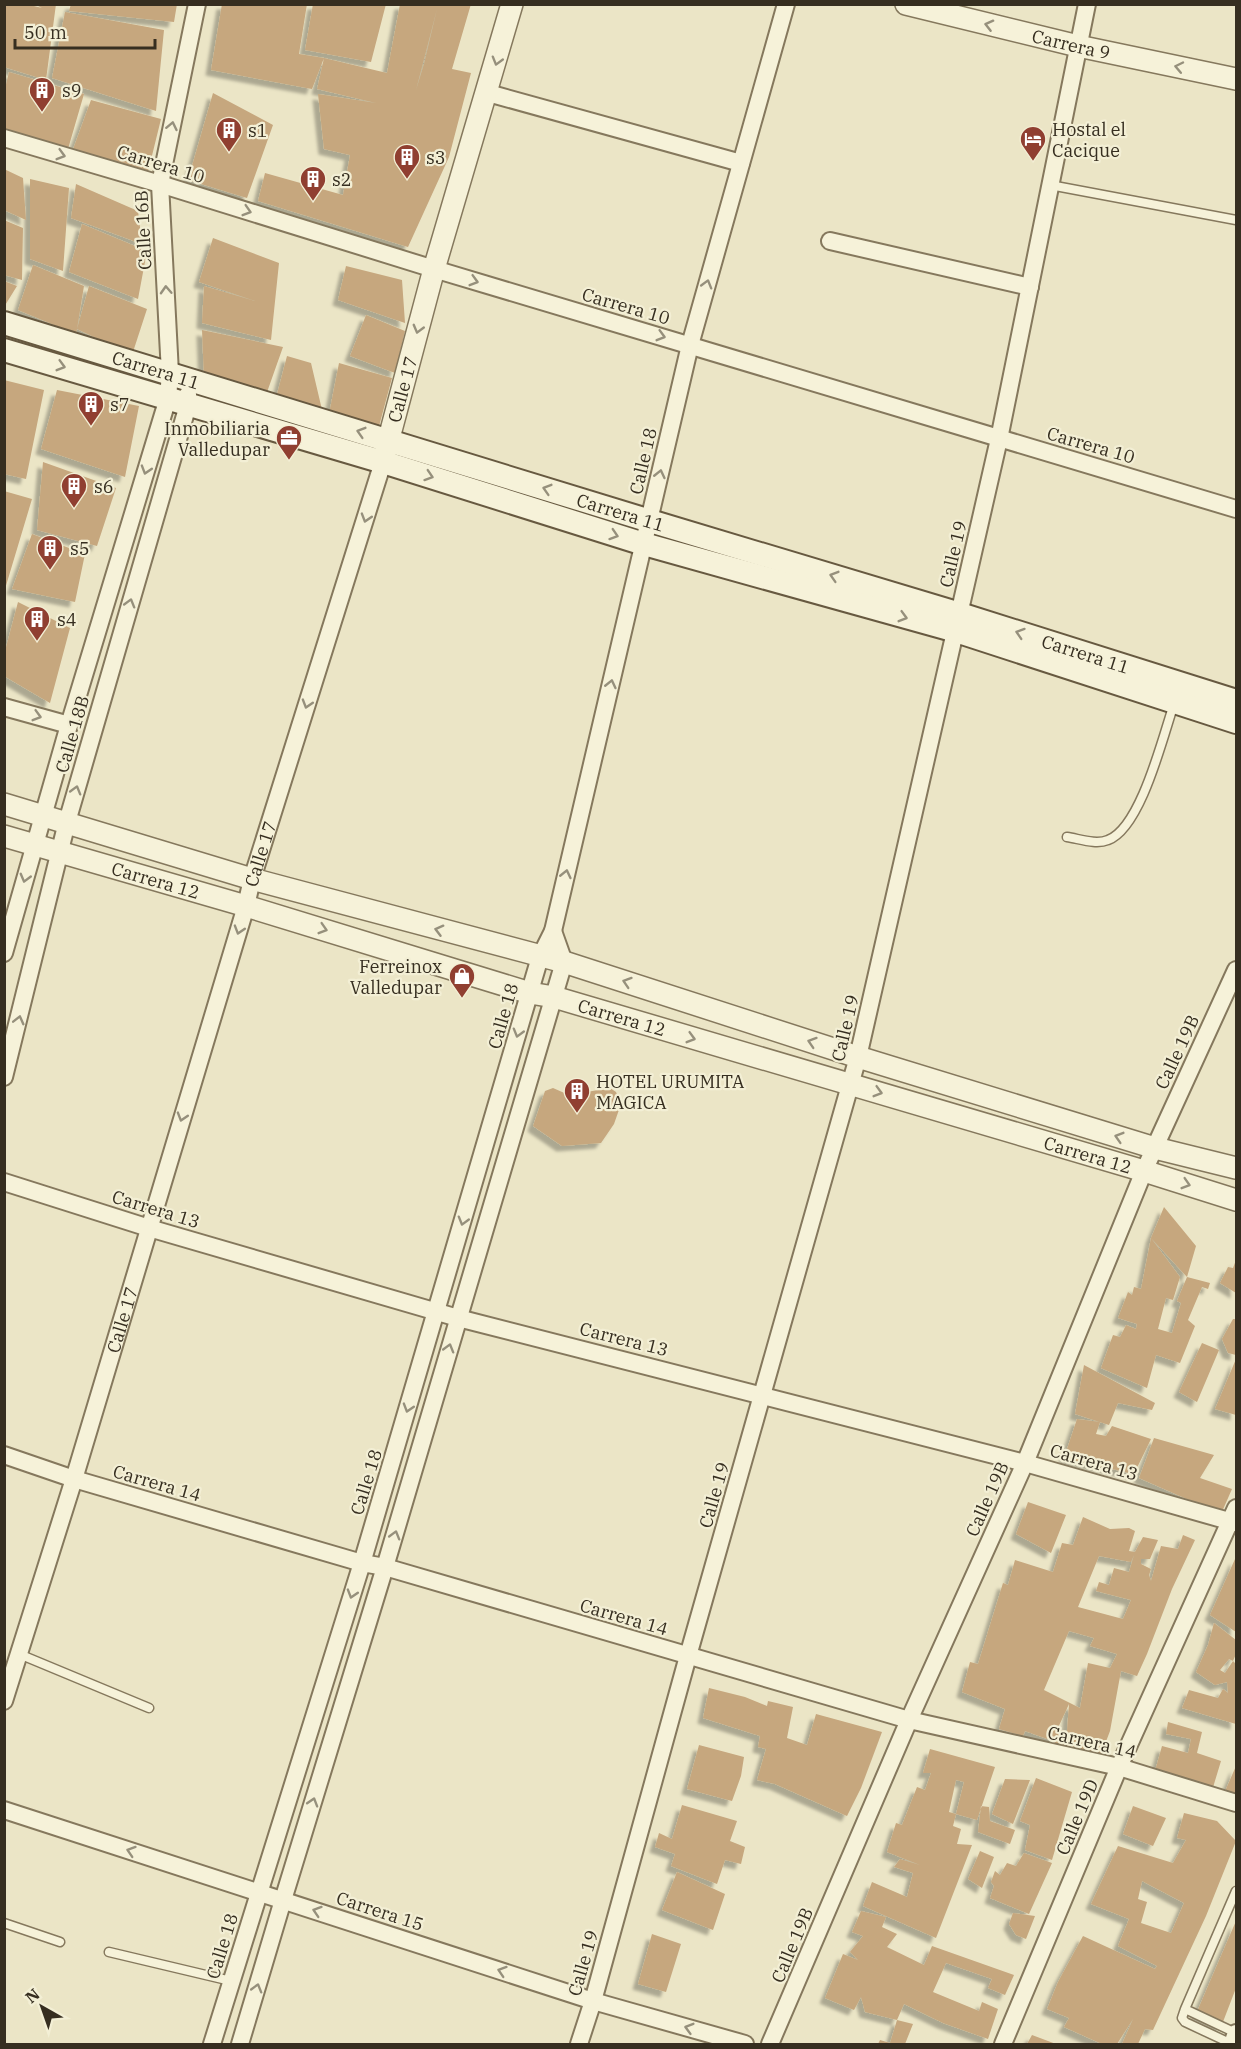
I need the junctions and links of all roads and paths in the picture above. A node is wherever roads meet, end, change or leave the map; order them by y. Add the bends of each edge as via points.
1 (197, 4) edge
2 (512, 4) edge
3 (786, 4) edge
4 (906, 4) edge
5 (1087, 4) edge
6 (1078, 46) junction
7 (1236, 79) edge
8 (488, 93) junction
9 (4, 138) edge
10 (741, 163) junction
11 (160, 184) junction
12 (1050, 185) junction
13 (1236, 220) edge
14 (830, 241) dead end
15 (434, 269) junction
16 (1030, 287) junction
17 (4, 322) edge
18 (690, 345) junction
19 (4, 350) edge
20 (180, 376) junction
21 (178, 401) junction
22 (999, 438) junction
23 (386, 451) junction
24 (1236, 509) edge
25 (650, 521) junction
26 (644, 544) junction
27 (958, 623) junction
28 (1178, 693) junction
29 (1236, 701) edge
30 (4, 707) edge
31 (1236, 722) edge
32 (69, 725) junction
33 (4, 804) edge
34 (43, 815) junction
35 (67, 822) junction
36 (4, 836) edge
37 (1067, 837) dead end
38 (34, 845) junction
39 (61, 852) junction
40 (252, 879) junction
41 (246, 906) junction
42 (553, 931) junction
43 (4, 953) edge
44 (540, 957) junction
45 (564, 962) junction
46 (1236, 970) edge
47 (530, 993) junction
48 (554, 998) junction
49 (858, 1057) junction
50 (4, 1077) edge
51 (851, 1084) junction
52 (1155, 1148) junction
53 (1236, 1168) edge
54 (1144, 1171) junction
55 (4, 1182) edge
56 (1236, 1200) edge
57 (149, 1228) junction
58 (436, 1311) junction
59 (458, 1318) junction
60 (763, 1394) junction
61 (4, 1455) edge
62 (1025, 1463) junction
63 (74, 1479) junction
64 (1235, 1517) edge
65 (362, 1563) junction
66 (385, 1568) junction
67 (19, 1654) junction
68 (688, 1656) junction
69 (4, 1701) edge
70 (148, 1708) dead end
71 (909, 1720) junction
72 (1119, 1767) junction
73 (1236, 1803) edge
74 (4, 1810) edge
75 (1236, 1891) edge
76 (259, 1892) junction
77 (283, 1900) junction
78 (4, 1923) edge
79 (60, 1942) dead end
80 (109, 1952) dead end
81 (231, 1981) junction
82 (593, 2001) junction
83 (1185, 2009) junction
84 (1236, 2033) edge
85 (212, 2044) edge
86 (240, 2044) edge
87 (579, 2044) edge
88 (745, 2044) edge
89 (771, 2044) edge
90 (1003, 2044) edge
91 (1232, 2044) edge

11 -> 1 street, Calle 16B
2 -> 8 street, Calle 17
3 - 10 street, Calle 18
6 -> 4 street, Carrera 9
5 - 6 street, Calle 19
7 -> 6 street, Carrera 9
6 - 12 street, Calle 19
8 - 10 street
8 - 15 street, Calle 17
9 -> 11 street, Carrera 10
18 -> 10 street, Calle 18
11 -> 15 street, Carrera 10
20 -> 11 street, Calle 16B via 169,348
12 - 13 lane
12 - 16 street, Calle 19
14 - 16 street
15 -> 18 street, Carrera 10
15 -> 23 street, Calle 17
16 - 22 street, Calle 19
17 - 20 main road, Carrera 11
18 - 22 street, Carrera 10
25 -> 18 street, Calle 18
19 -> 21 main road, Carrera 11
20 - 21 street, Calle 18B
23 -> 20 main road, Carrera 11
21 - 23 main road, Carrera 11
21 -> 32 street, Calle 18B
35 -> 21 street, Calle 18B
22 - 24 street, Carrera 10
22 - 27 street, Calle 19
25 -> 23 main road, Carrera 11
23 -> 26 main road, Carrera 11
23 -> 40 street, Calle 17
25 - 26 street, Calle 18
27 -> 25 main road, Carrera 11
26 -> 27 main road, Carrera 11
42 -> 26 street, Calle 18
27 - 28 main road, Carrera 11
27 - 49 street, Calle 19
28 - 29 main road, Carrera 11
28 - 31 main road, Carrera 11
28 - 37 lane via 1143,794 1123,829 1100,842
30 -> 32 street
32 - 34 street, Calle 18B
33 - 34 street, Carrera 12
34 - 35 street, Carrera 12
34 - 38 street, Calle 18B
35 - 39 street, Calle 18B
35 - 40 street, Carrera 12
36 - 38 street, Carrera 12
38 - 39 street, Carrera 12
38 -> 43 street, Calle 18B
39 - 41 street, Carrera 12
50 -> 39 street, Calle 18B
40 - 41 street, Calle 17
44 -> 40 street, Carrera 12
41 -> 47 street, Carrera 12
41 -> 57 street, Calle 17
42 - 44 street, Calle 18
42 - 45 street
44 - 45 street, Carrera 12
44 - 47 street, Calle 18
45 - 48 street
49 -> 45 street, Carrera 12
46 - 52 street, Calle 19B
47 - 48 street, Carrera 12
47 -> 58 street, Calle 18
48 -> 51 street, Carrera 12
48 - 59 street
49 - 51 street, Calle 19
52 -> 49 street, Carrera 12
51 -> 54 street, Carrera 12
51 - 60 street, Calle 19
52 - 53 street, Carrera 12
52 - 54 street, Calle 19B
54 -> 56 street, Carrera 12
54 - 62 street, Calle 19B
55 - 57 street, Carrera 13
57 - 58 street, Carrera 13
57 - 63 street, Calle 17
58 - 59 street, Carrera 13
58 -> 65 street, Calle 18
59 - 60 street, Carrera 13
66 -> 59 street
60 - 62 street, Carrera 13
60 - 68 street, Calle 19
61 - 63 street, Carrera 14
62 - 64 street, Carrera 13
62 - 71 street, Calle 19B
63 - 65 street, Carrera 14
63 - 67 street, Calle 17
64 - 72 street, Calle 19D
65 - 66 street, Carrera 14
65 -> 76 street, Calle 18
66 - 68 street, Carrera 14
77 -> 66 street
67 - 69 street, Calle 17
67 - 70 lane
68 - 71 street, Carrera 14
68 - 82 street, Calle 19
71 - 72 street, Carrera 14
71 - 89 street, Calle 19B
72 - 73 street, Carrera 14
72 - 90 street, Calle 19D
76 -> 74 street, Carrera 15
75 - 83 lane
76 - 77 street, Carrera 15
76 - 81 street, Calle 18
82 -> 77 street, Carrera 15
86 -> 77 street
78 - 79 lane
80 - 81 lane
81 - 85 street, Calle 18
82 - 87 street, Calle 19
88 -> 82 street, Carrera 15
83 - 84 lane
83 - 91 lane via 1185,2022
84 - 91 street

